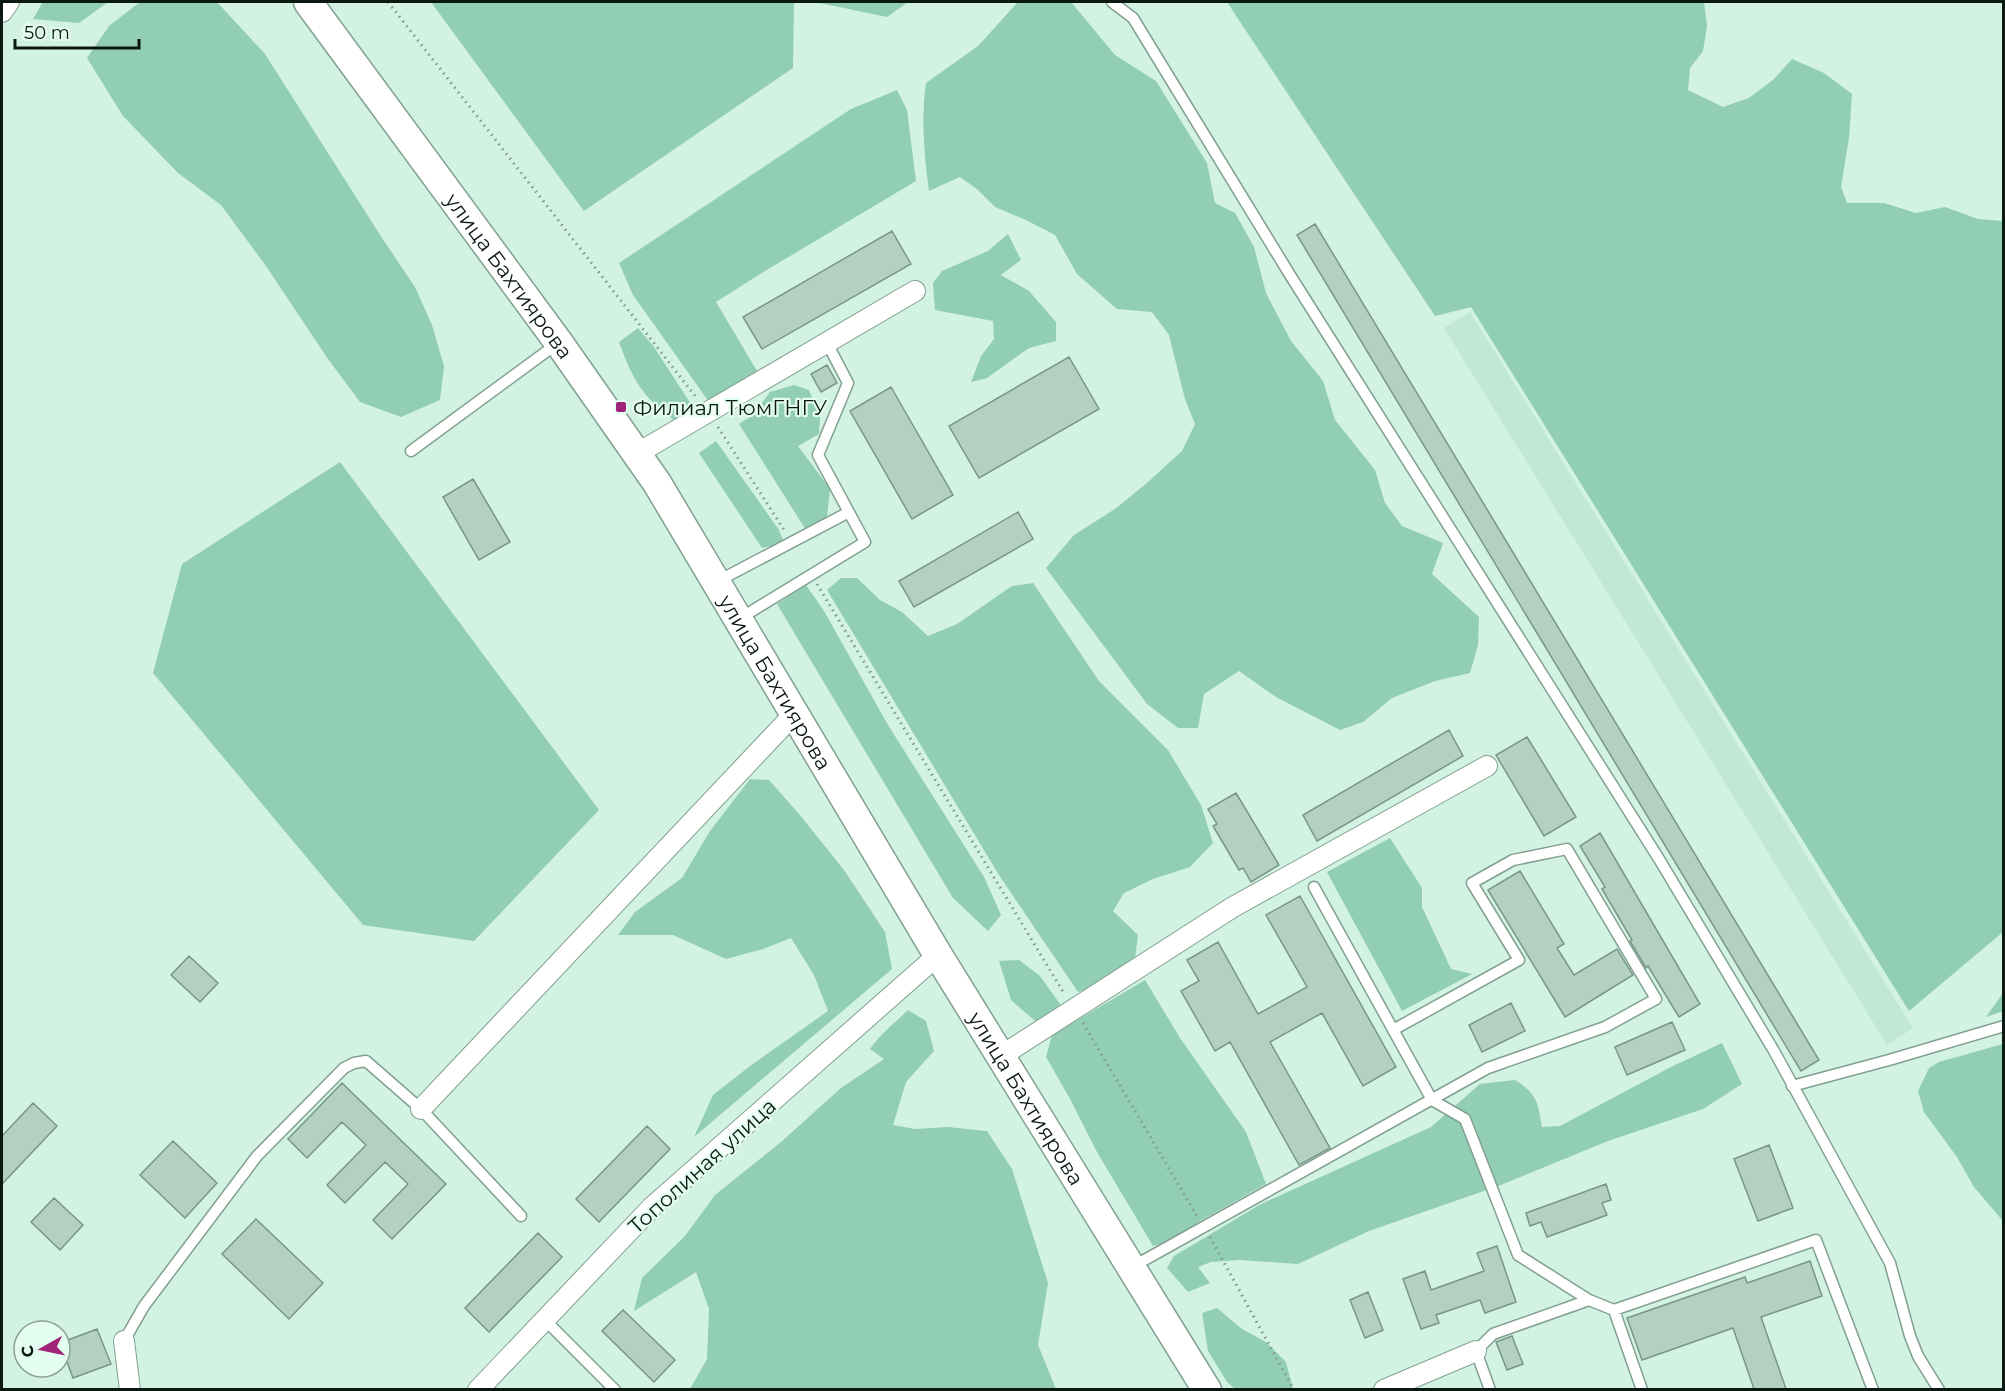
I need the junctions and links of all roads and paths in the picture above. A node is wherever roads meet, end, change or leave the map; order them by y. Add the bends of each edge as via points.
1 (9, 2) edge
2 (308, 2) edge
3 (388, 2) edge
4 (1112, 2) edge
5 (2, 12) edge
6 (915, 291) dead end
7 (559, 343) junction
8 (827, 343) junction
9 (708, 412) junction
10 (411, 452) dead end
11 (638, 453) junction
12 (849, 512) junction
13 (791, 542) junction
14 (811, 575) junction
15 (717, 581) junction
16 (739, 619) junction
17 (795, 713) junction
18 (1487, 766) dead end
19 (1314, 887) dead end
20 (938, 955) junction
21 (1074, 1009) junction
22 (2004, 1026) edge
23 (1393, 1030) junction
24 (1001, 1056) junction
25 (1792, 1086) junction
26 (1432, 1100) junction
27 (421, 1109) junction
28 (521, 1216) dead end
29 (1204, 1228) junction
30 (1132, 1267) junction
31 (1589, 1300) junction
32 (1614, 1310) junction
33 (545, 1320) junction
34 (124, 1341) joint
35 (1476, 1351) junction
36 (130, 1389) edge
37 (478, 1389) edge
38 (615, 1389) edge
39 (1207, 1389) edge
40 (1294, 1389) edge
41 (1384, 1389) edge
42 (1490, 1389) edge
43 (1642, 1389) edge
44 (1873, 1389) edge
45 (1939, 1389) edge

1 - 5 street
2 - 7 main road, улица Бахтиярова
3 - 9 path
4 - 25 lane via 1133,18 1290,275 1659,859
6 - 8 street
7 - 10 lane
7 - 11 main road, улица Бахтиярова
8 - 9 street
8 - 12 lane via 848,383 818,455
9 - 11 street
9 - 13 path
11 - 15 main road, улица Бахтиярова
12 - 13 lane
12 - 14 lane via 865,542
13 - 15 lane
14 - 16 lane
14 - 21 path
15 - 16 main road, улица Бахтиярова
16 - 17 main road, улица Бахтиярова
17 - 20 main road, улица Бахтиярова
17 - 27 street
18 - 21 street via 1233,907
19 - 23 lane
20 - 24 main road, улица Бахтиярова
20 - 33 street, Тополиная улица via 652,1207
21 - 24 street
21 - 29 path
22 - 25 lane
23 - 26 lane
23 - 26 lane via 1519,960 1472,883 1513,860 1568,849 1656,999 1605,1028 1488,1068
24 - 30 main road, улица Бахтиярова
25 - 45 lane via 1890,1263 1917,1356
26 - 29 lane
26 - 31 lane via 1464,1119 1518,1255
27 - 28 lane
27 - 34 lane via 366,1061 344,1068 257,1156 144,1305
29 - 30 lane
29 - 40 path
30 - 39 main road, улица Бахтиярова
31 - 32 lane
31 - 35 lane via 1493,1334
32 - 43 lane
32 - 44 lane via 1815,1240
33 - 37 street, Тополиная улица
33 - 38 lane
34 - 36 street
35 - 41 street
35 - 42 lane

